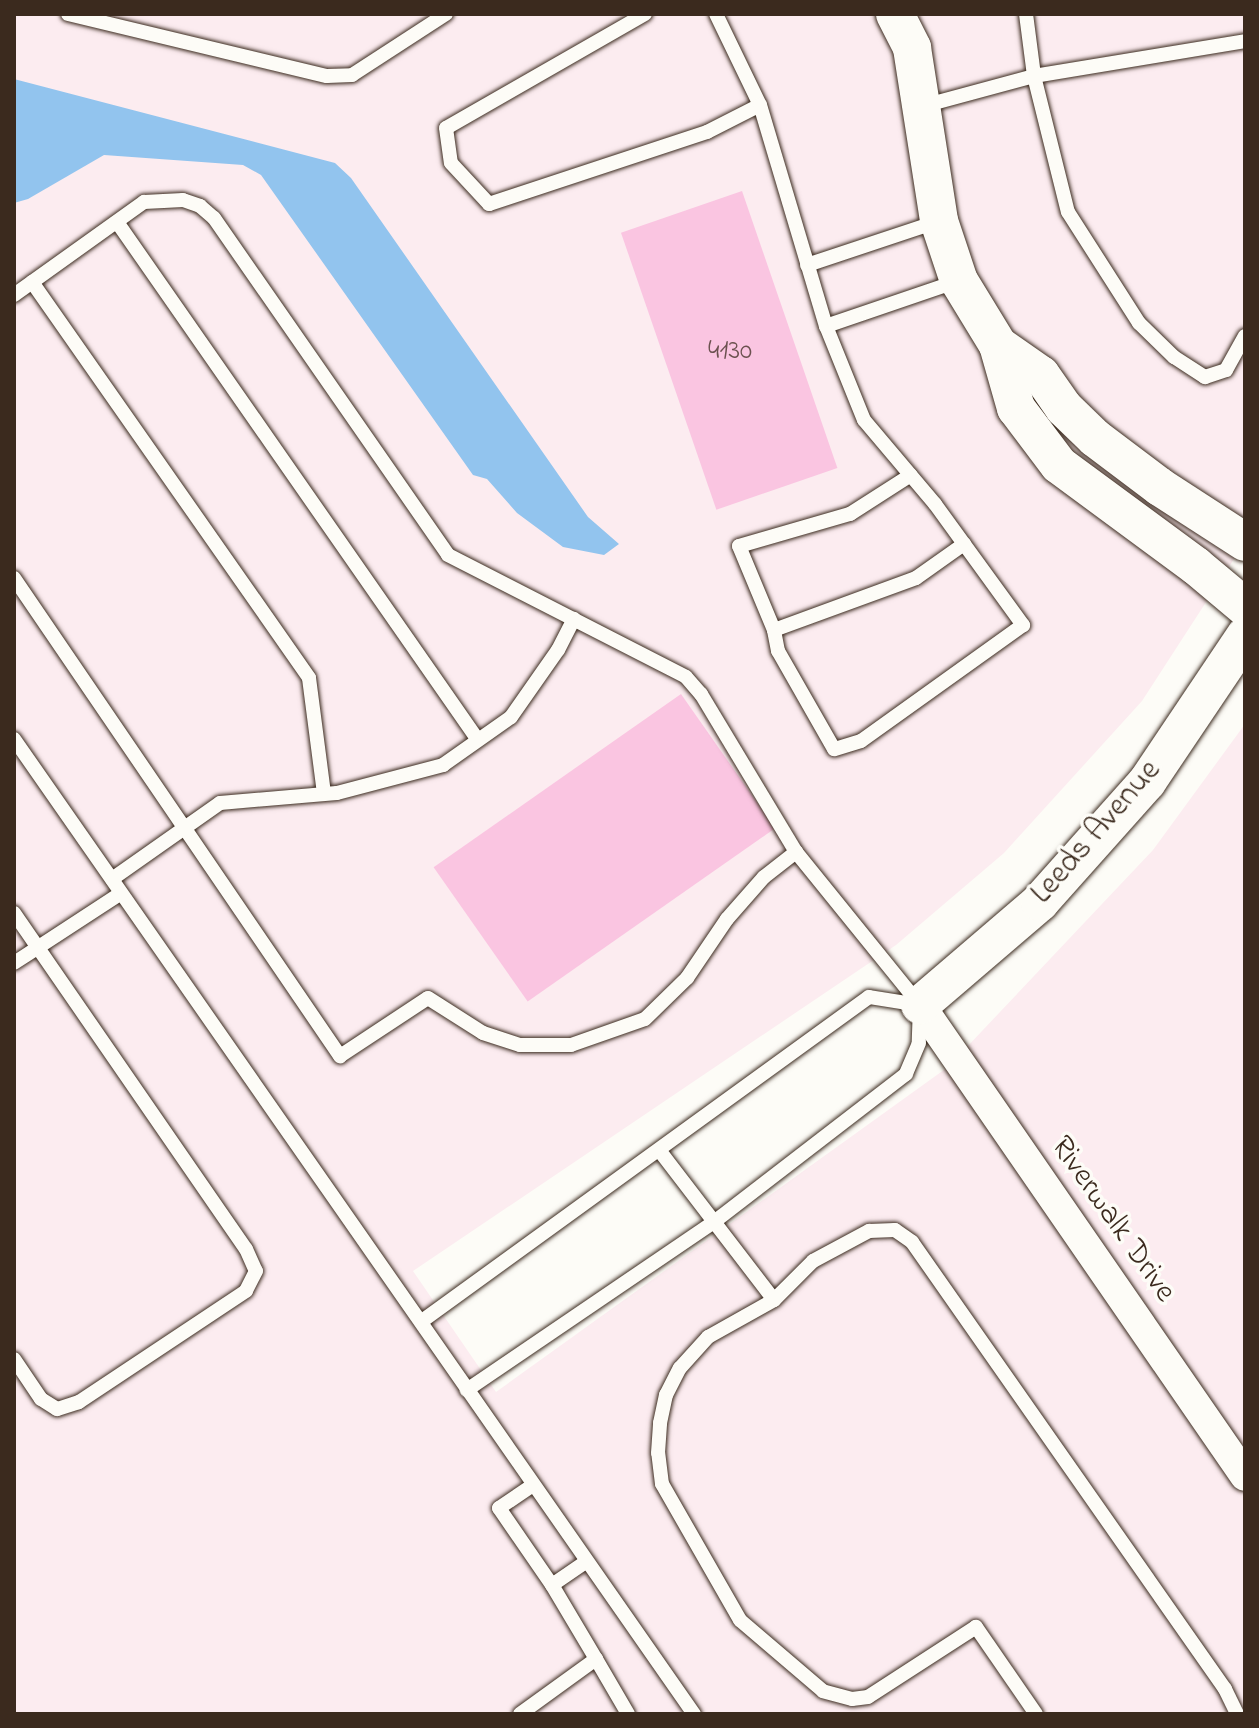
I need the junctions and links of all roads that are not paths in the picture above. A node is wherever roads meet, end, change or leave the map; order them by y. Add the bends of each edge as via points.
1 (68, 14) edge
2 (446, 14) edge
3 (645, 14) edge
4 (716, 14) edge
5 (895, 14) edge
6 (1026, 14) edge
7 (1245, 41) edge
8 (1034, 76) junction
9 (760, 105) junction
10 (923, 106) junction
11 (939, 221) junction
12 (117, 222) junction
13 (807, 265) junction
14 (959, 281) junction
15 (32, 282) junction
16 (14, 295) edge
17 (826, 326) junction
18 (1245, 336) edge
19 (998, 345) junction
20 (911, 475) junction
21 (1245, 542) edge
22 (964, 544) junction
23 (14, 578) edge
24 (1245, 607) edge
25 (574, 619) junction
26 (774, 630) junction
27 (1245, 636) edge
28 (14, 739) edge
29 (478, 740) junction
30 (324, 793) junction
31 (183, 826) junction
32 (796, 852) junction
33 (112, 879) junction
34 (120, 894) junction
35 (14, 913) edge
36 (38, 947) junction
37 (14, 963) edge
38 (920, 1005) junction
39 (659, 1150) junction
40 (714, 1222) junction
41 (774, 1300) junction
42 (422, 1321) junction
43 (14, 1359) edge
44 (467, 1390) junction
45 (1245, 1476) edge
46 (533, 1485) junction
47 (587, 1561) junction
48 (552, 1585) junction
49 (596, 1659) junction
50 (520, 1714) edge
51 (628, 1714) edge
52 (694, 1714) edge
53 (1036, 1714) edge
54 (1237, 1714) edge

1 - 2 lane via 327,76 352,75
3 - 9 lane via 446,128 451,163 489,204 707,132
4 - 9 lane
5 - 10 street via 912,48
6 - 8 lane
7 - 8 lane
8 - 10 lane
8 - 18 lane via 1068,212 1139,323 1174,357 1205,377 1226,370
9 - 13 lane
10 - 11 street
11 - 13 lane
11 - 14 street
12 - 15 lane
12 - 25 lane via 144,202 162,199 200,206 214,218 448,555
12 - 29 lane
13 - 17 lane
14 - 17 lane
14 - 19 street
15 - 16 lane
15 - 30 lane via 309,678
17 - 20 lane via 864,420
19 - 21 street via 1041,375 1064,408 1095,438
19 - 24 street via 1016,408 1059,465
20 - 22 lane
20 - 26 lane via 850,514 739,546
22 - 26 lane via 916,578
22 - 26 lane via 1023,625 861,741 834,749 778,651
23 - 31 lane
25 - 29 lane via 511,717
25 - 32 lane via 686,677
27 - 38 street, Leeds Avenue via 1147,782 1040,902
28 - 33 lane
29 - 30 lane via 443,765
30 - 31 lane via 220,803
31 - 32 lane via 340,1056 428,998 483,1033 520,1045 571,1045 645,1019 687,978 764,877
31 - 33 lane
32 - 38 lane
33 - 34 lane
34 - 36 lane
34 - 42 lane
35 - 36 lane
36 - 37 lane
36 - 43 lane via 256,1271 246,1291 79,1402 57,1409 41,1399
38 - 39 lane via 869,997
38 - 40 lane via 919,1043 906,1074
38 - 45 street, Riverwalk Drive
39 - 40 lane
39 - 42 lane
40 - 41 lane
40 - 44 lane
41 - 53 lane via 708,1337 680,1368 660,1423 662,1484 740,1620 823,1691 852,1699 868,1697 976,1627
41 - 54 lane via 813,1261 869,1231 895,1230 912,1242 1225,1689
42 - 44 lane
44 - 46 lane
46 - 47 lane
46 - 48 lane via 499,1508
47 - 48 lane
47 - 52 lane
48 - 49 lane
49 - 50 lane
49 - 51 lane

